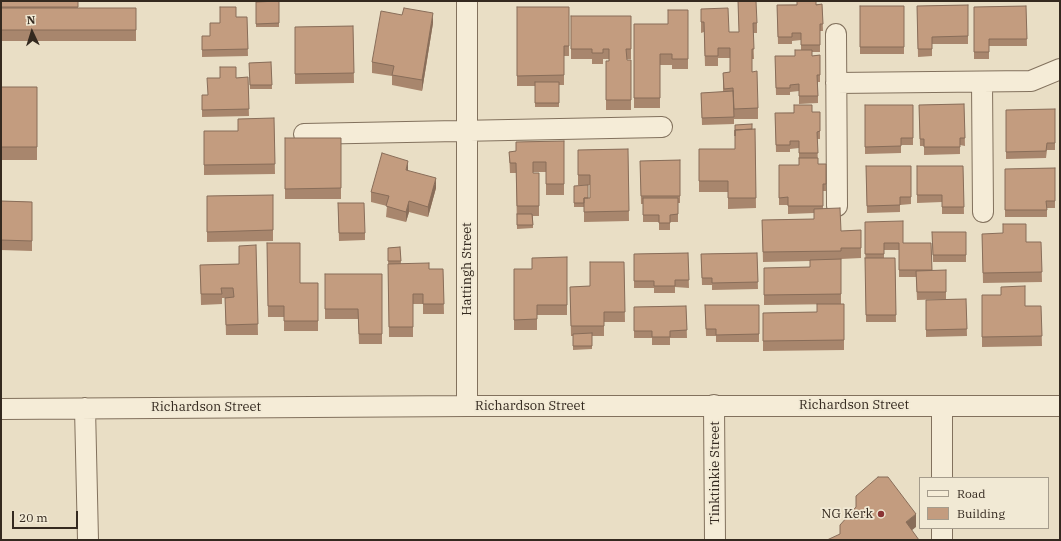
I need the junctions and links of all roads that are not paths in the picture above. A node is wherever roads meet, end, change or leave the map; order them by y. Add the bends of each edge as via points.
1 (467, 1) edge
2 (836, 34) dead end
3 (1060, 69) edge
4 (982, 82) junction
5 (836, 83) junction
6 (662, 127) dead end
7 (467, 131) junction
8 (304, 134) dead end
9 (837, 206) dead end
10 (983, 212) dead end
11 (714, 405) junction
12 (466, 406) junction
13 (942, 406) junction
14 (1060, 406) edge
15 (85, 408) junction
16 (1, 409) edge
17 (942, 477) edge
18 (942, 529) edge
19 (88, 540) edge
20 (716, 540) edge
21 (942, 540) edge

1 - 7 street, Hattingh Street
2 - 5 street
3 - 4 street via 1031,81
4 - 5 street
4 - 10 street
5 - 9 street
6 - 7 street
7 - 8 street
7 - 12 street, Hattingh Street
11 - 12 street, Richardson Street
11 - 13 street, Richardson Street
11 - 20 street, Tinktinkie Street
12 - 15 street, Richardson Street
13 - 14 street, Richardson Street
13 - 17 street
15 - 16 street, Richardson Street
15 - 19 street
18 - 21 street

